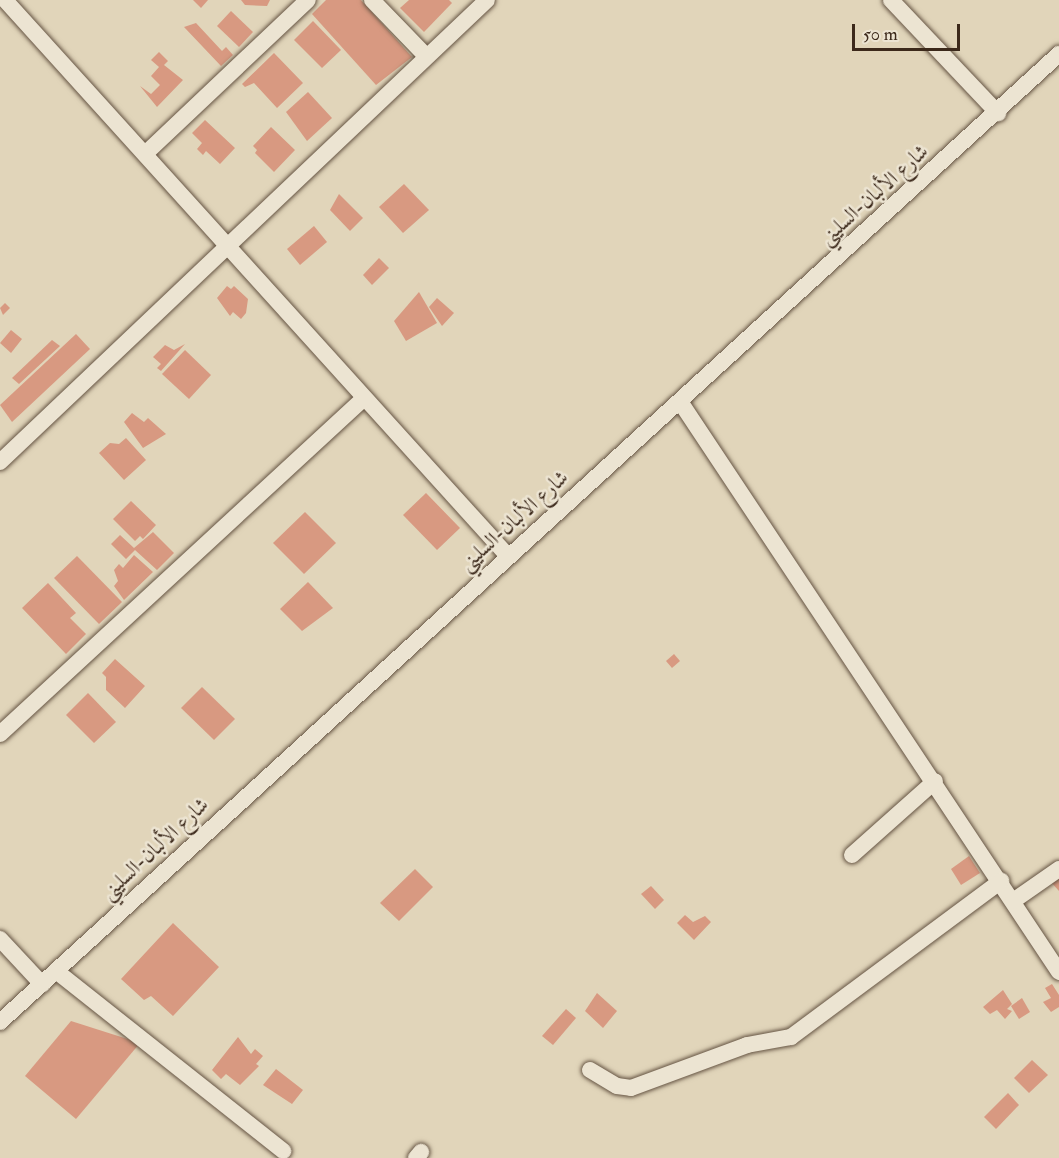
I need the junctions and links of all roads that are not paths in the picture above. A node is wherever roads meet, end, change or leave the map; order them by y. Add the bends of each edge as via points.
1 (5, 0) edge
2 (308, 0) edge
3 (372, 0) edge
4 (487, 0) edge
5 (891, 0) edge
6 (1059, 54) edge
7 (426, 56) junction
8 (998, 112) junction
9 (145, 154) junction
10 (227, 245) junction
11 (364, 398) junction
12 (681, 402) junction
13 (0, 462) edge
14 (508, 556) junction
15 (0, 734) edge
16 (935, 781) junction
17 (852, 855) dead end
18 (1059, 868) edge
19 (1001, 881) junction
20 (1013, 901) junction
21 (0, 939) edge
22 (56, 971) junction
23 (1059, 972) edge
24 (42, 984) junction
25 (0, 1022) edge
26 (590, 1070) dead end
27 (283, 1151) dead end

1 - 9 street
2 - 9 street
3 - 7 street
4 - 7 street
5 - 8 street
6 - 8 street, شارع الألبان-السليني
7 - 10 street
8 - 12 street, شارع الألبان-السليني
9 - 10 street
10 - 11 street
10 - 13 street
11 - 14 street
11 - 15 street
12 - 14 street, شارع الألبان-السليني
12 - 16 street
14 - 22 street, شارع الألبان-السليني
16 - 17 street
16 - 19 street
18 - 20 street
19 - 20 street
19 - 26 street via 791,1037 747,1045 632,1088 617,1086
20 - 23 street
21 - 24 street
22 - 24 street, شارع الألبان-السليني
22 - 27 street
24 - 25 street, شارع الألبان-السليني

